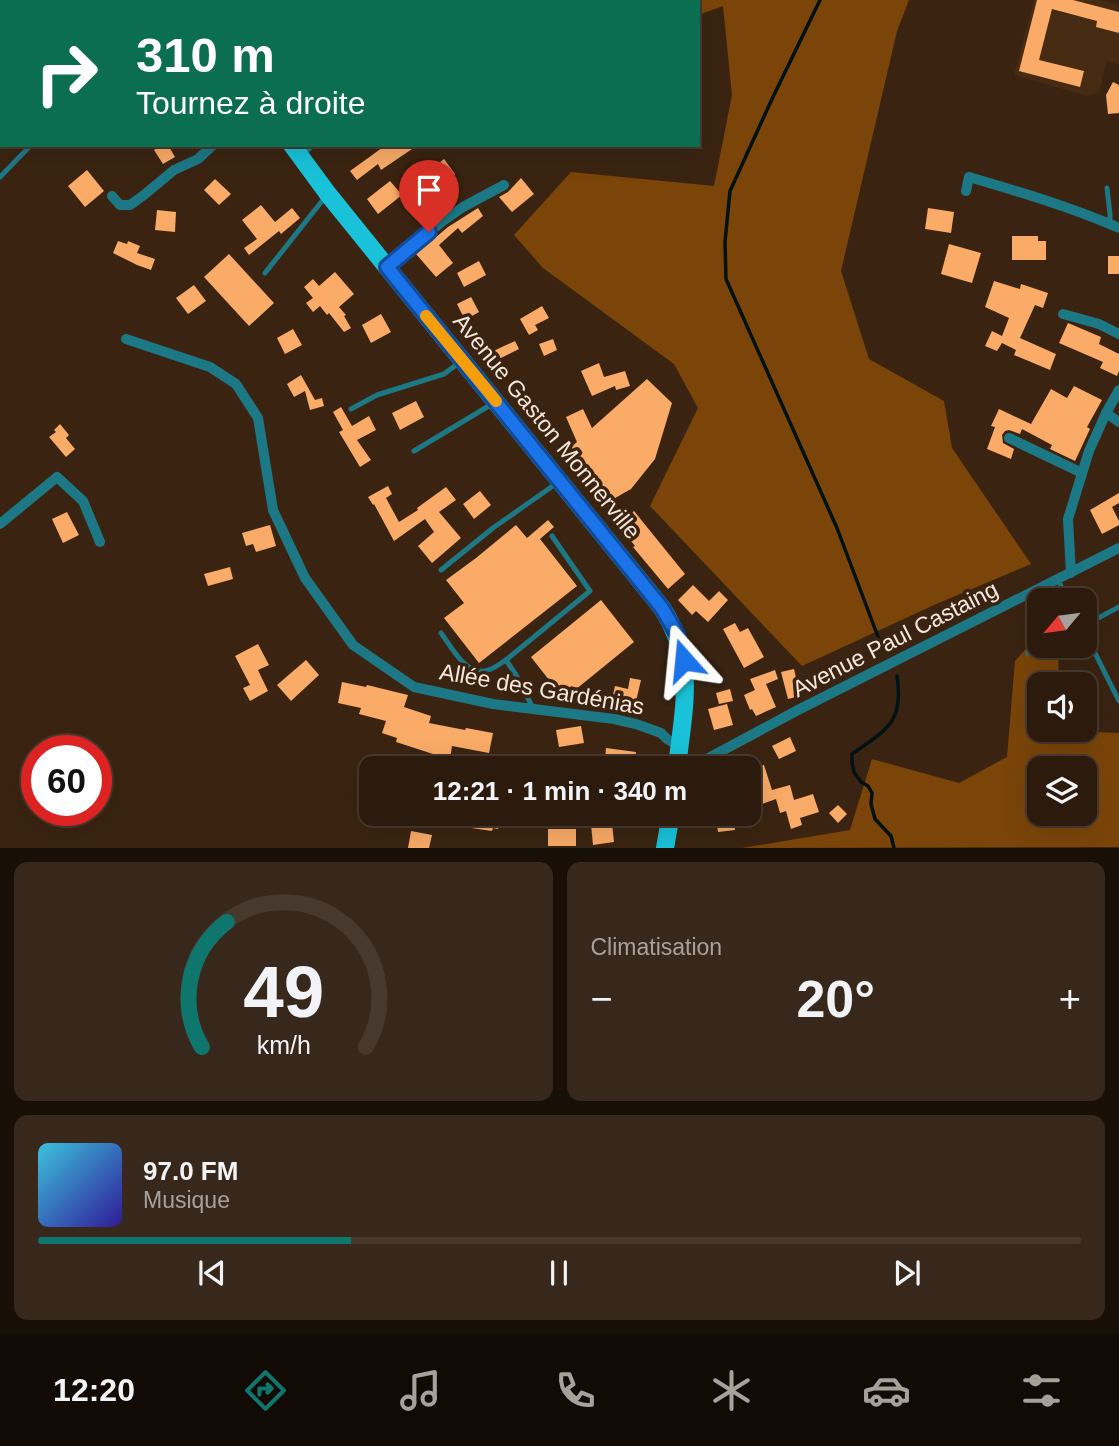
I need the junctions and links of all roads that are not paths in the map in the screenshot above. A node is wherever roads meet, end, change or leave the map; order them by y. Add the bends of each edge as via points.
1 (28, 147) edge
2 (211, 147) edge
3 (300, 148) edge
4 (0, 177) edge
5 (504, 185) dead end
6 (1107, 188) dead end
7 (966, 191) dead end
8 (328, 194) junction
9 (112, 196) dead end
10 (1114, 226) edge
11 (387, 267) junction
12 (265, 273) dead end
13 (1063, 314) dead end
14 (1119, 334) edge
15 (126, 339) dead end
16 (462, 360) junction
17 (1119, 390) edge
18 (496, 401) junction
19 (351, 409) dead end
20 (1106, 414) junction
21 (1119, 422) edge
22 (1009, 438) dead end
23 (414, 452) dead end
24 (1082, 473) junction
25 (560, 481) junction
26 (0, 524) edge
27 (552, 536) dead end
28 (100, 542) dead end
29 (1119, 548) edge
30 (441, 570) dead end
31 (1071, 573) junction
32 (1058, 580) junction
33 (1062, 588) edge
34 (1119, 607) edge
35 (1097, 619) edge
36 (441, 633) dead end
37 (1097, 658) edge
38 (506, 660) junction
39 (1119, 701) edge
40 (534, 709) junction
41 (680, 746) junction
42 (679, 756) edge
43 (713, 756) edge
44 (669, 826) edge
45 (665, 848) edge

1 - 4 lane
2 - 9 street via 130,205 120,205
3 - 8 main road, Avenue Gaston Monnerville
5 - 11 street via 463,207
6 - 10 lane
7 - 10 street via 969,177
8 - 11 main road, Avenue Gaston Monnerville
8 - 12 lane
11 - 16 main road, Avenue Gaston Monnerville
13 - 14 street
15 - 40 street, Allée des Gardénias via 210,367 236,384 258,418 274,510 305,578 352,645 414,687
16 - 18 main road, Avenue Gaston Monnerville
16 - 19 lane via 433,379 377,395
17 - 20 street
18 - 23 lane
18 - 25 main road, Avenue Gaston Monnerville
20 - 21 street
20 - 24 street
22 - 24 street
24 - 31 street via 1068,519
25 - 30 lane
25 - 41 main road, Avenue Gaston Monnerville via 662,608 677,634 686,691
26 - 28 street via 57,477 83,501
27 - 38 lane via 590,591
29 - 31 street, Avenue Paul Castaing
31 - 32 street, Avenue Paul Castaing
32 - 33 lane
32 - 43 street, Avenue Paul Castaing
34 - 35 lane
36 - 38 lane via 473,671 489,671
37 - 39 lane
38 - 40 lane
40 - 41 street, Allée des Gardénias via 636,724
41 - 42 main road, Avenue Gaston Monnerville
44 - 45 main road

